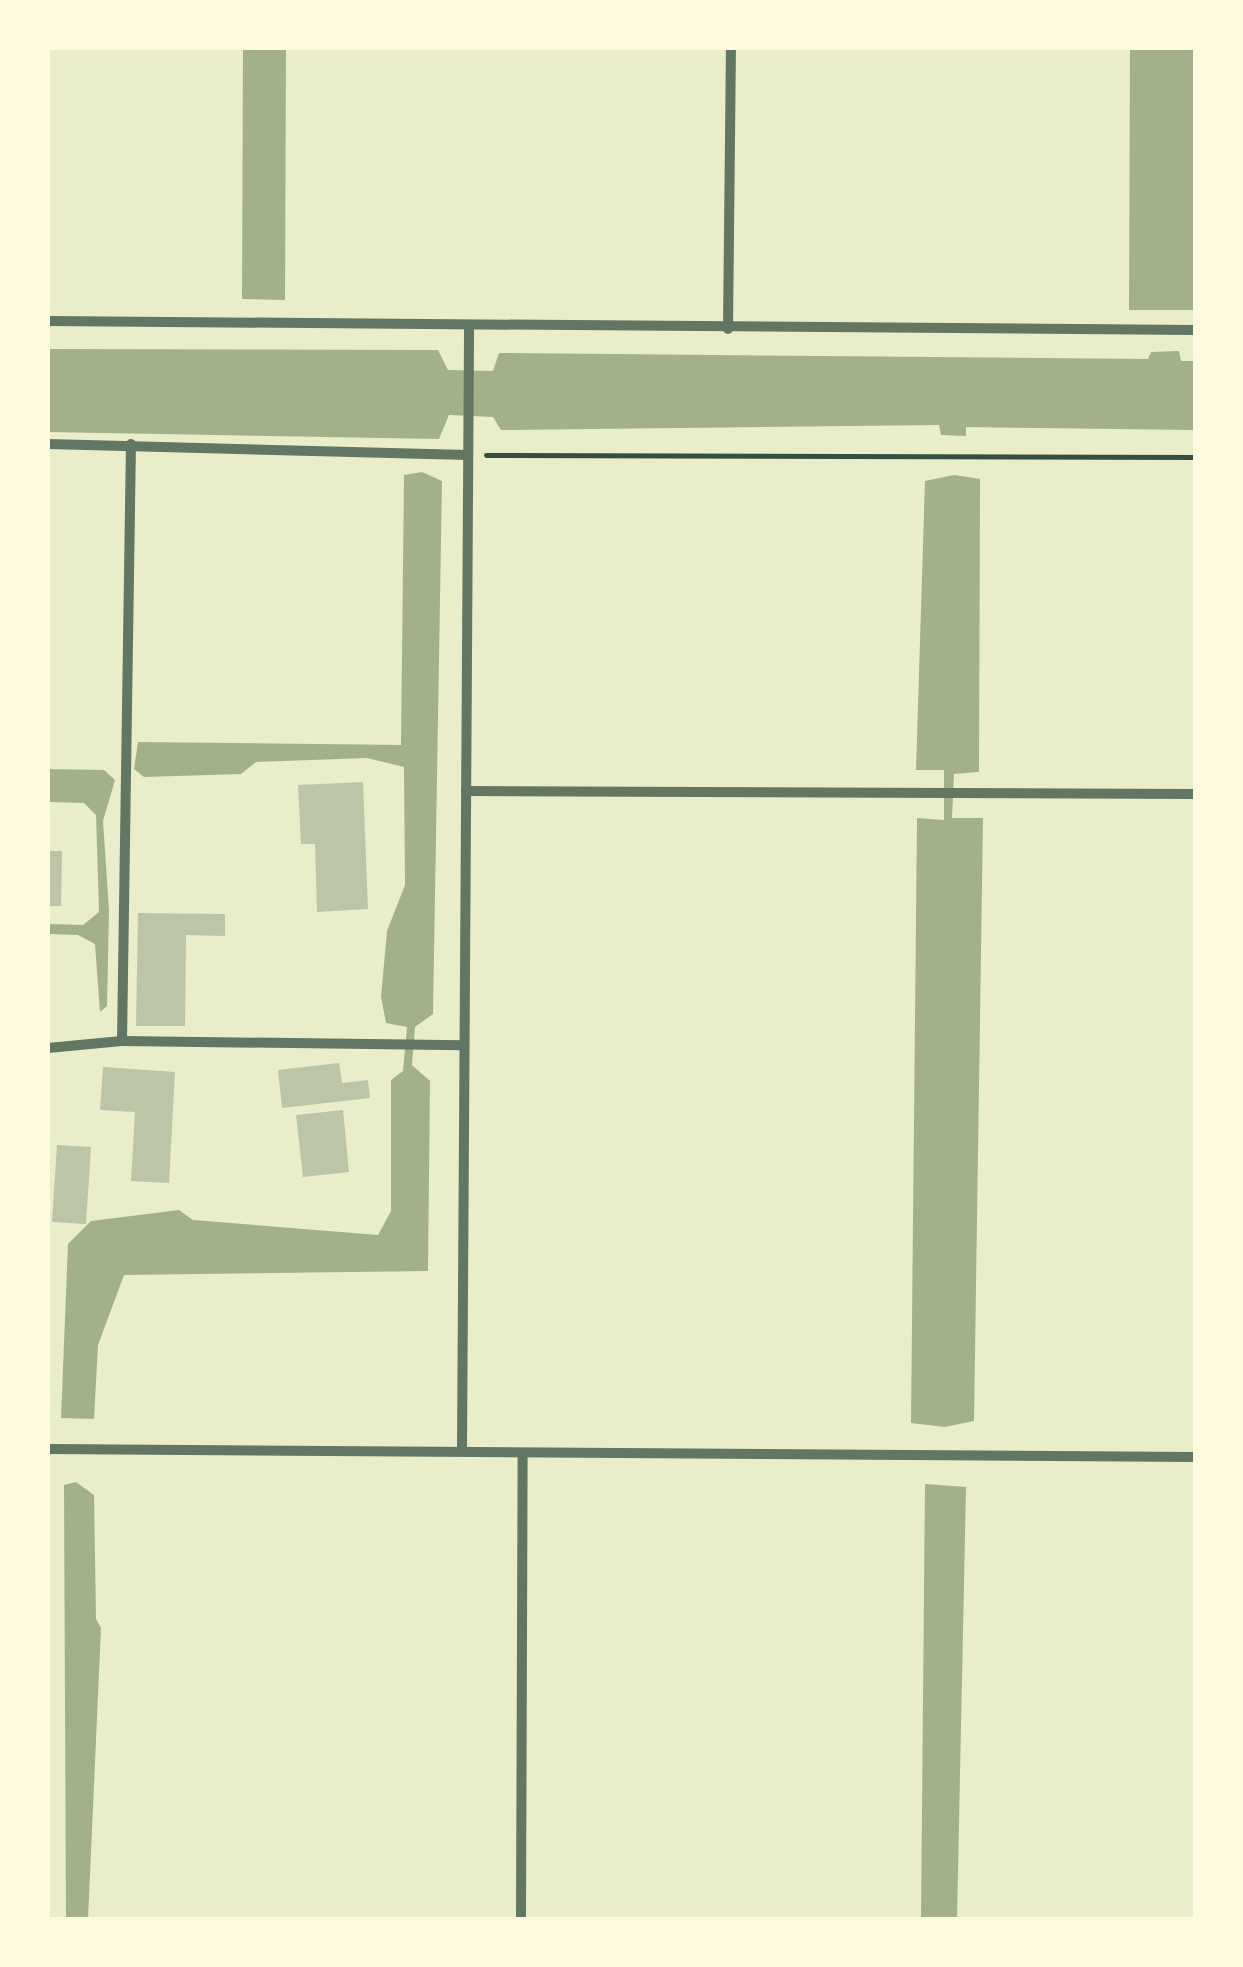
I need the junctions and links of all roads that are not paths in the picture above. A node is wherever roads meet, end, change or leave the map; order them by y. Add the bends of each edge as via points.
1 (731, 48) edge
2 (48, 322) edge
3 (469, 327) junction
4 (728, 329) junction
5 (1196, 330) edge
6 (48, 444) edge
7 (130, 444) junction
8 (468, 454) junction
9 (466, 791) junction
10 (1196, 794) edge
11 (122, 1041) junction
12 (464, 1045) junction
13 (48, 1048) edge
14 (48, 1449) edge
15 (462, 1450) junction
16 (523, 1454) junction
17 (1196, 1457) edge
18 (521, 1920) edge

1 - 4 street
2 - 3 street
3 - 4 street
3 - 8 street
4 - 5 street
6 - 7 street
7 - 8 street
7 - 11 street
8 - 9 street
9 - 10 street
9 - 12 street
11 - 12 street
11 - 13 street
12 - 15 street
14 - 15 street
15 - 16 street
16 - 17 street
16 - 18 street

